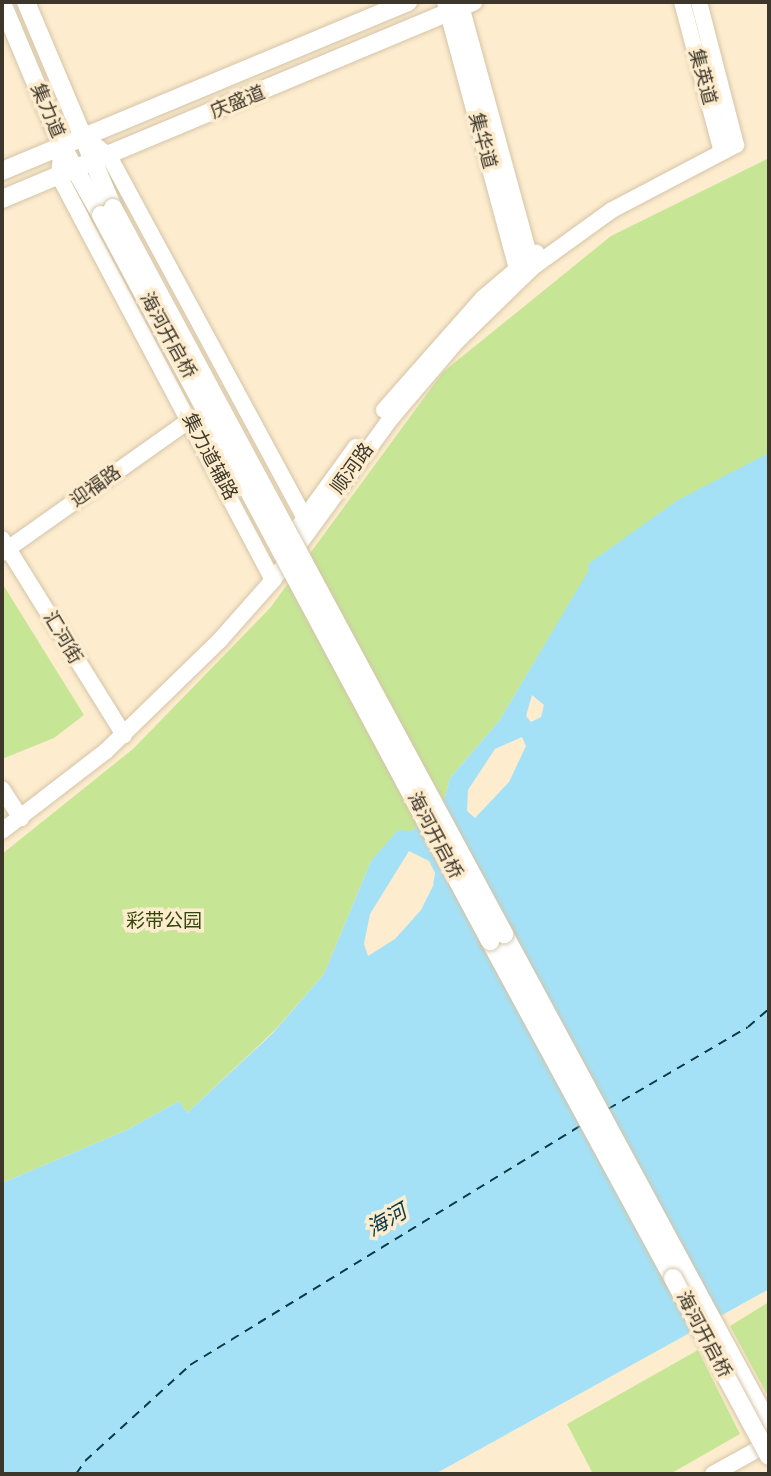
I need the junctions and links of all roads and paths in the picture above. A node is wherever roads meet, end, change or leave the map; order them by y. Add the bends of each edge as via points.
1 (26, 2) edge
2 (408, 2) edge
3 (682, 2) edge
4 (699, 2) edge
5 (2, 3) edge
6 (457, 6) edge
7 (84, 137) junction
8 (728, 144) junction
9 (62, 146) junction
10 (101, 159) junction
11 (2, 170) edge
12 (67, 172) junction
13 (2, 199) edge
14 (107, 211) junction
15 (524, 268) junction
16 (190, 420) junction
17 (307, 523) junction
18 (4, 547) edge
19 (270, 574) junction
20 (124, 735) junction
21 (2, 789) edge
22 (21, 818) junction
23 (2, 831) edge
24 (769, 1426) edge
25 (769, 1443) edge
26 (769, 1456) edge
27 (713, 1474) edge

1 - 7 main road, 集力道
2 - 7 main road, 庆盛道
3 - 8 street, 集英道
4 - 8 street, 集英道
5 - 9 main road, 集力道
6 - 10 main road, 庆盛道
6 - 15 street, 集华道
7 - 9 main road, 庆盛道
7 - 10 main road, 集力道
8 - 15 street, 顺河路 via 610,202
9 - 11 main road, 庆盛道
9 - 12 main road, 集力道
10 - 12 main road, 庆盛道
10 - 14 main road, 集力道
10 - 17 street
12 - 13 main road, 庆盛道
12 - 14 main road, 集力道
12 - 16 street, 集力道辅路
14 - 24 main road, 海河开启桥, bridge
14 - 26 main road, 海河开启桥, bridge
15 - 17 street, 顺河路 via 400,407
16 - 18 street, 迎福路
16 - 19 street, 集力道辅路
17 - 19 street, 顺河路
18 - 20 street, 汇河街
19 - 20 street, 顺河路 via 220,640
20 - 22 street, 顺河路
21 - 22 street
22 - 23 street, 顺河路
25 - 27 street

